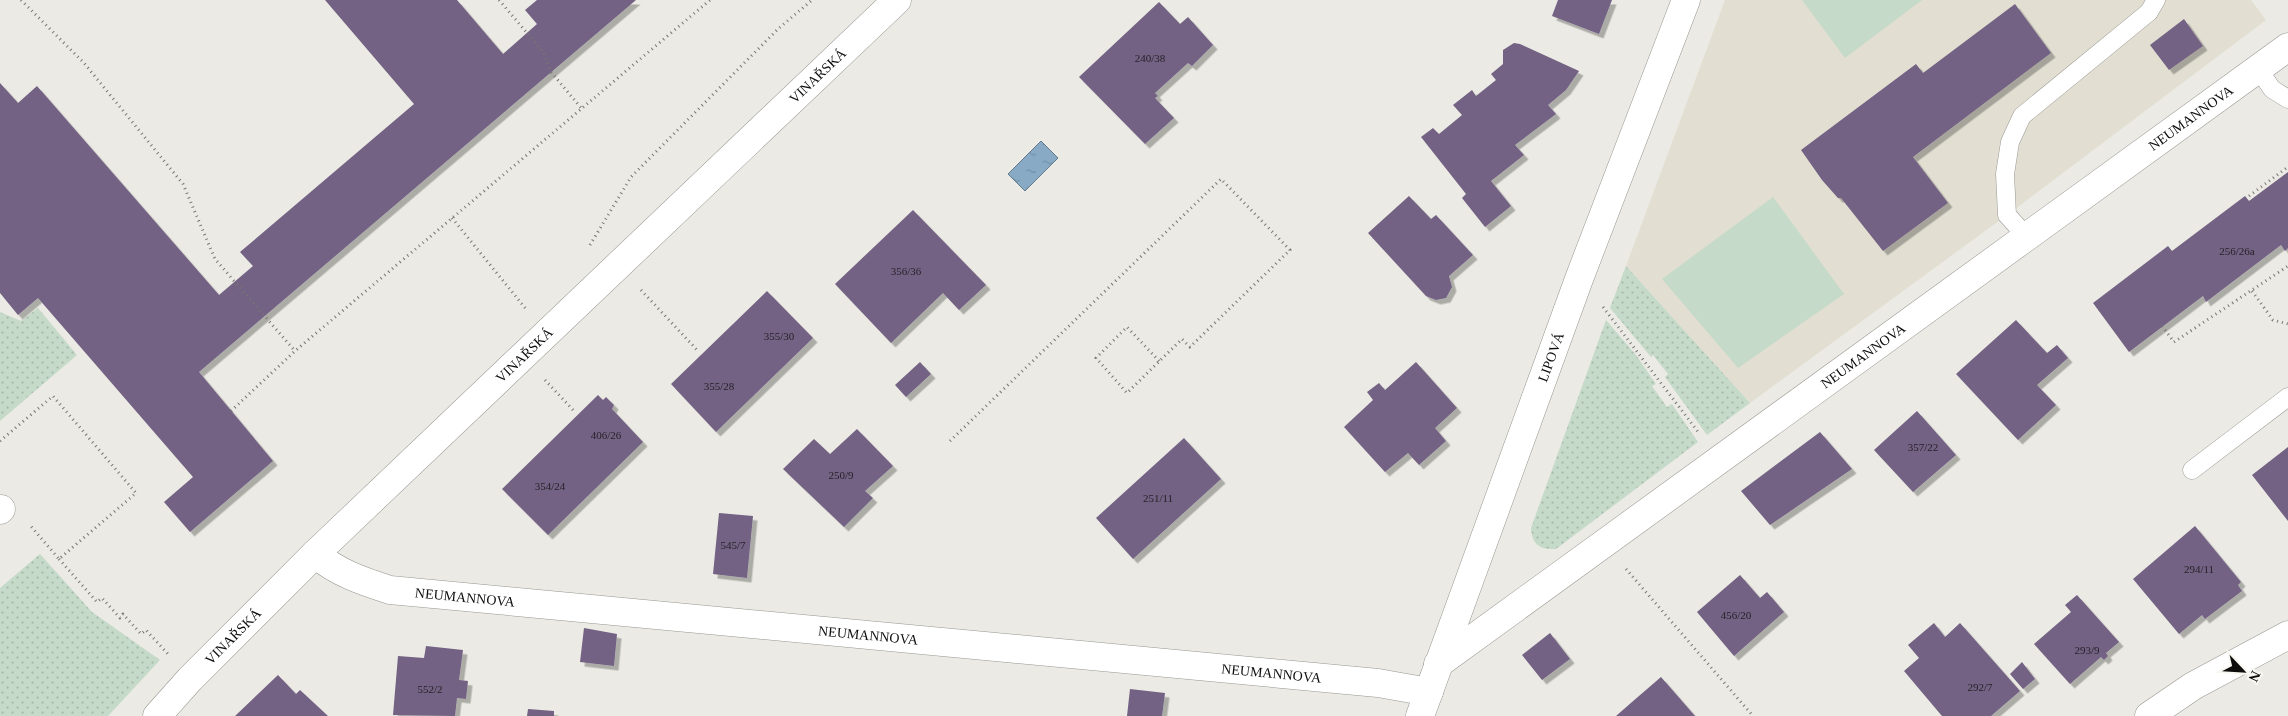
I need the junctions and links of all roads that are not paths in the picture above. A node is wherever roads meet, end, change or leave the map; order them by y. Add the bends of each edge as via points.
1 (897, 0) edge
2 (1686, 0) edge
3 (2156, 0) edge
4 (2288, 48) edge
5 (2258, 70) junction
6 (2288, 99) edge
7 (2027, 237) junction
8 (2288, 397) edge
9 (2192, 470) dead end
10 (315, 554) junction
11 (2288, 635) edge
12 (1438, 664) junction
13 (1425, 704) edge
14 (157, 716) edge
15 (2149, 716) edge

1 - 10 street, VINAŘSKÁ
2 - 12 street, LIPOVÁ via 1579,279
3 - 7 lane via 2149,12 2022,116 2010,142 2005,174 2007,215
4 - 5 street, NEUMANNOVA
5 - 6 lane via 2272,89
5 - 7 street, NEUMANNOVA
7 - 12 street, NEUMANNOVA
8 - 9 lane
10 - 13 street, NEUMANNOVA via 348,576 390,590 1378,683
10 - 14 street, VINAŘSKÁ
11 - 15 street via 2194,686
12 - 13 street, LIPOVÁ

